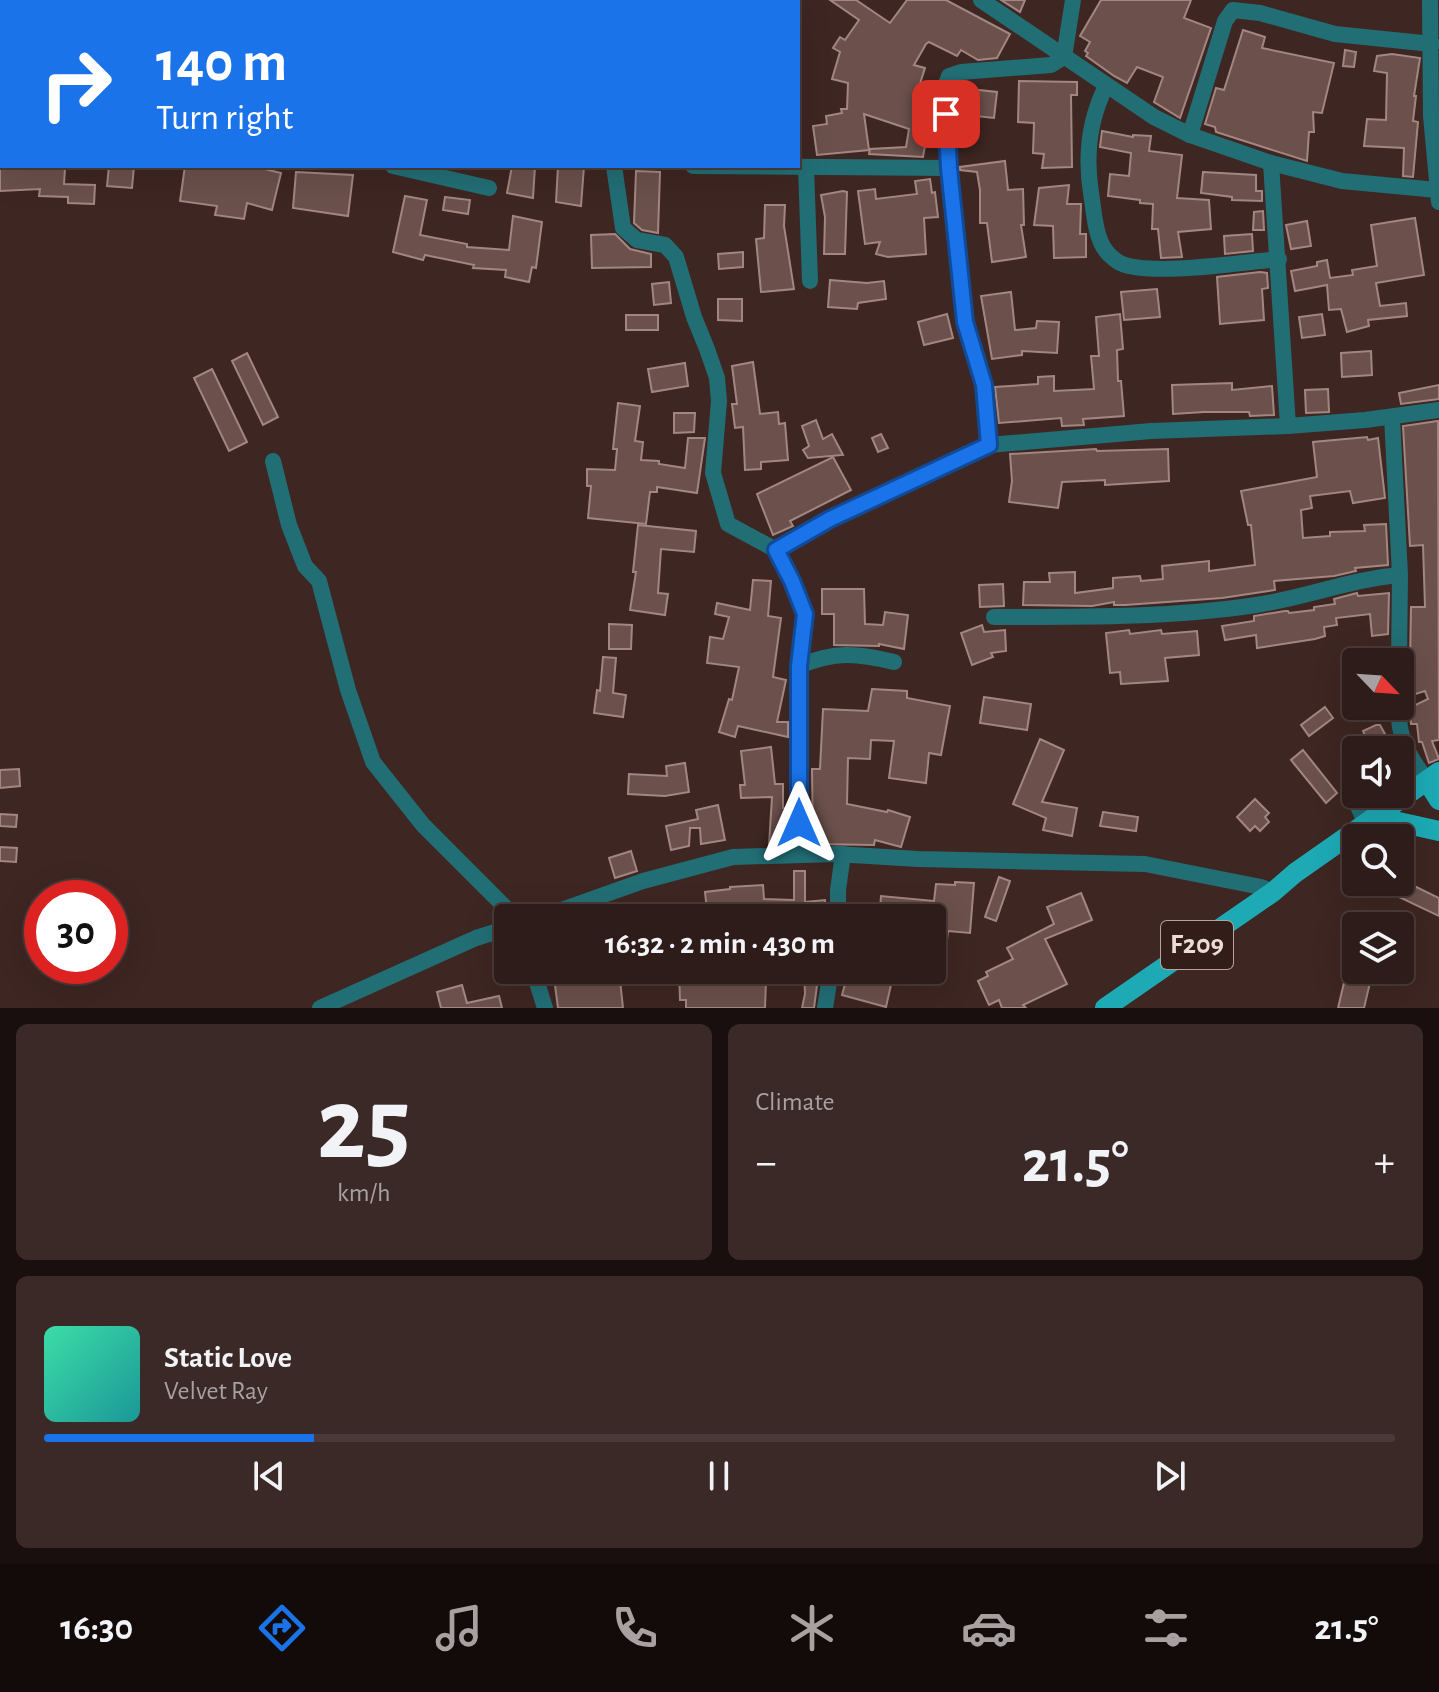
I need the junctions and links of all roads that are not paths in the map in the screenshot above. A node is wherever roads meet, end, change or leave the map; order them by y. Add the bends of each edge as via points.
1 (981, 0) edge
2 (1073, 0) edge
3 (1430, 0) edge
4 (1432, 44) junction
5 (1064, 57) junction
6 (1106, 86) junction
7 (1190, 135) junction
8 (1271, 163) junction
9 (800, 167) edge
10 (806, 167) junction
11 (402, 168) edge
12 (614, 168) edge
13 (949, 168) junction
14 (489, 188) dead end
15 (1438, 196) edge
16 (1279, 259) junction
17 (810, 281) dead end
18 (1439, 410) edge
19 (1392, 417) junction
20 (1288, 426) junction
21 (989, 445) junction
22 (273, 461) dead end
23 (776, 550) junction
24 (1400, 575) junction
25 (994, 617) dead end
26 (1399, 648) edge
27 (894, 662) dead end
28 (799, 666) junction
29 (1399, 720) edge
30 (1436, 787) edge
31 (1414, 791) edge
32 (1388, 808) edge
33 (1394, 821) junction
34 (1373, 824) edge
35 (1386, 824) edge
36 (1439, 831) edge
37 (1342, 845) edge
38 (799, 854) junction
39 (843, 854) junction
40 (1342, 854) edge
41 (1281, 886) junction
42 (502, 904) edge
43 (578, 904) edge
44 (838, 904) edge
45 (494, 932) edge
46 (537, 984) edge
47 (829, 984) edge
48 (320, 1008) edge
49 (545, 1008) edge
50 (825, 1008) edge
51 (1105, 1008) edge

1 - 5 street
2 - 5 street
3 - 4 street
4 - 7 street via 1335,34 1233,10
4 - 15 street
5 - 6 street
5 - 13 street via 1051,65 949,76
6 - 7 street
6 - 16 street via 1088,142 1089,181 1105,250 1120,263 1140,267
7 - 8 street
8 - 15 street
8 - 16 street
9 - 10 street
10 - 13 street
10 - 17 street
11 - 14 street
12 - 23 street via 623,228 637,240 665,245 676,257 717,378 713,473 728,524
13 - 21 street via 965,322 984,385
16 - 20 street
18 - 19 street
19 - 20 street
19 - 24 street
20 - 21 street
21 - 23 street
22 - 42 street via 289,525 324,596 373,762 423,825
23 - 28 street via 805,614
24 - 25 street via 1243,607 1152,616
24 - 26 street
27 - 28 street via 841,654
28 - 38 street
29 - 30 street via 1402,742
30 - 31 main road, F209
30 - 33 main road, F209
32 - 34 main road, F209
33 - 35 main road, F209
33 - 36 main road
37 - 41 main road, F209
38 - 39 street
38 - 43 street via 733,857
39 - 41 street via 1145,864 1261,887
39 - 44 street
40 - 41 main road, F209
41 - 51 main road, F209
45 - 48 street
46 - 49 street
47 - 50 street

